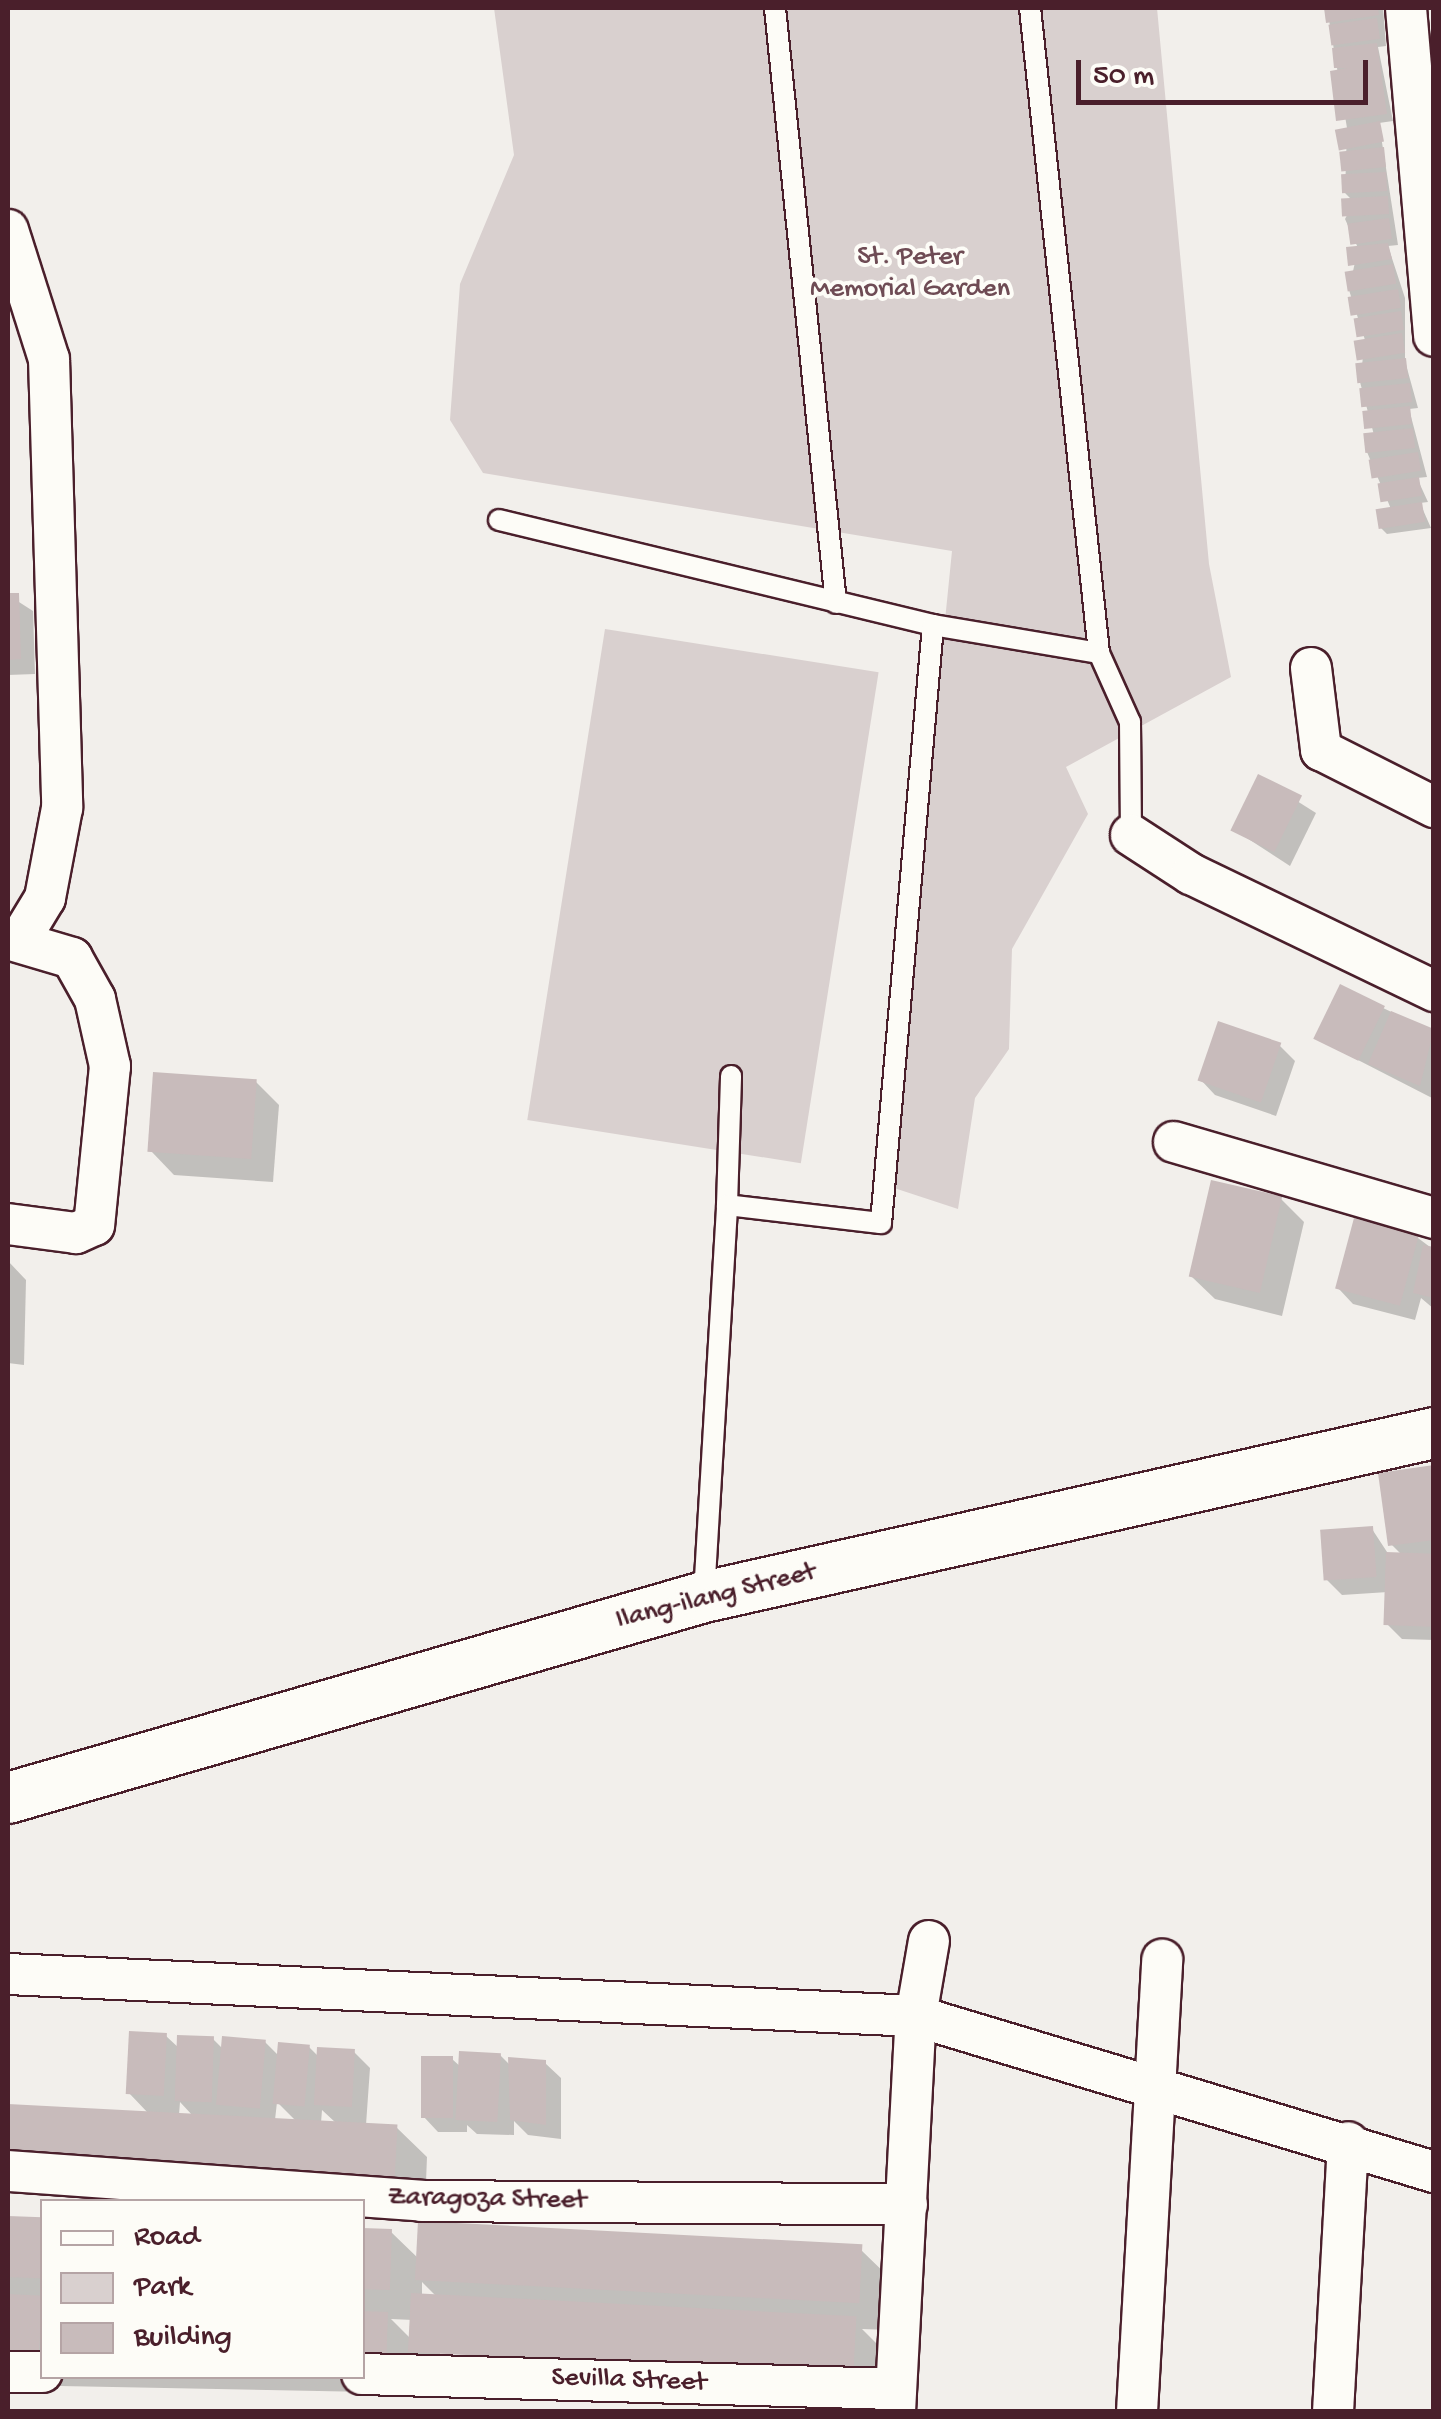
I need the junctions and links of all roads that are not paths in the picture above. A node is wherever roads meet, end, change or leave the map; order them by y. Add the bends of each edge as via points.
1 (774, 8) edge
2 (1030, 8) edge
3 (1406, 8) edge
4 (1421, 61) edge
5 (1428, 196) edge
6 (8, 230) edge
7 (1434, 336) edge
8 (499, 520) dead end
9 (836, 603) junction
10 (933, 626) junction
11 (1099, 653) junction
12 (1312, 668) dead end
13 (1434, 807) edge
14 (1131, 835) joint
15 (15, 938) edge
16 (1434, 990) edge
17 (731, 1076) dead end
18 (1174, 1142) dead end
19 (727, 1205) junction
20 (1434, 1218) edge
21 (8, 1224) edge
22 (1434, 1434) edge
23 (704, 1597) junction
24 (8, 1798) edge
25 (929, 1941) dead end
26 (1162, 1960) dead end
27 (8, 1974) edge
28 (916, 2016) junction
29 (1155, 2084) junction
30 (1348, 2142) junction
31 (8, 2170) edge
32 (1434, 2172) edge
33 (908, 2204) junction
34 (8, 2372) edge
35 (40, 2372) edge
36 (365, 2374) edge
37 (895, 2400) edge
38 (1136, 2412) edge
39 (1333, 2412) edge

1 - 9 lane
2 - 11 lane
3 - 4 street
4 - 5 street
5 - 7 street
6 - 15 street via 49,359 62,808 45,898
8 - 9 lane
9 - 10 lane
10 - 11 lane
10 - 19 lane via 882,1223
11 - 14 lane via 1130,722
12 - 13 street via 1321,750
14 - 16 street via 1191,874
15 - 21 street via 72,958 96,1000 109,1106 94,1225 76,1233
17 - 19 lane
18 - 20 street
19 - 23 lane
22 - 23 street, Ilang-ilang Street
23 - 24 street, Ilang-ilang Street
25 - 28 street
26 - 29 street
27 - 28 street
28 - 29 street
28 - 33 street
29 - 30 street
29 - 38 street
30 - 32 street
30 - 39 street
31 - 33 street, Zaragoza Street via 422,2201
33 - 37 street
34 - 35 street
36 - 37 street, Sevilla Street

